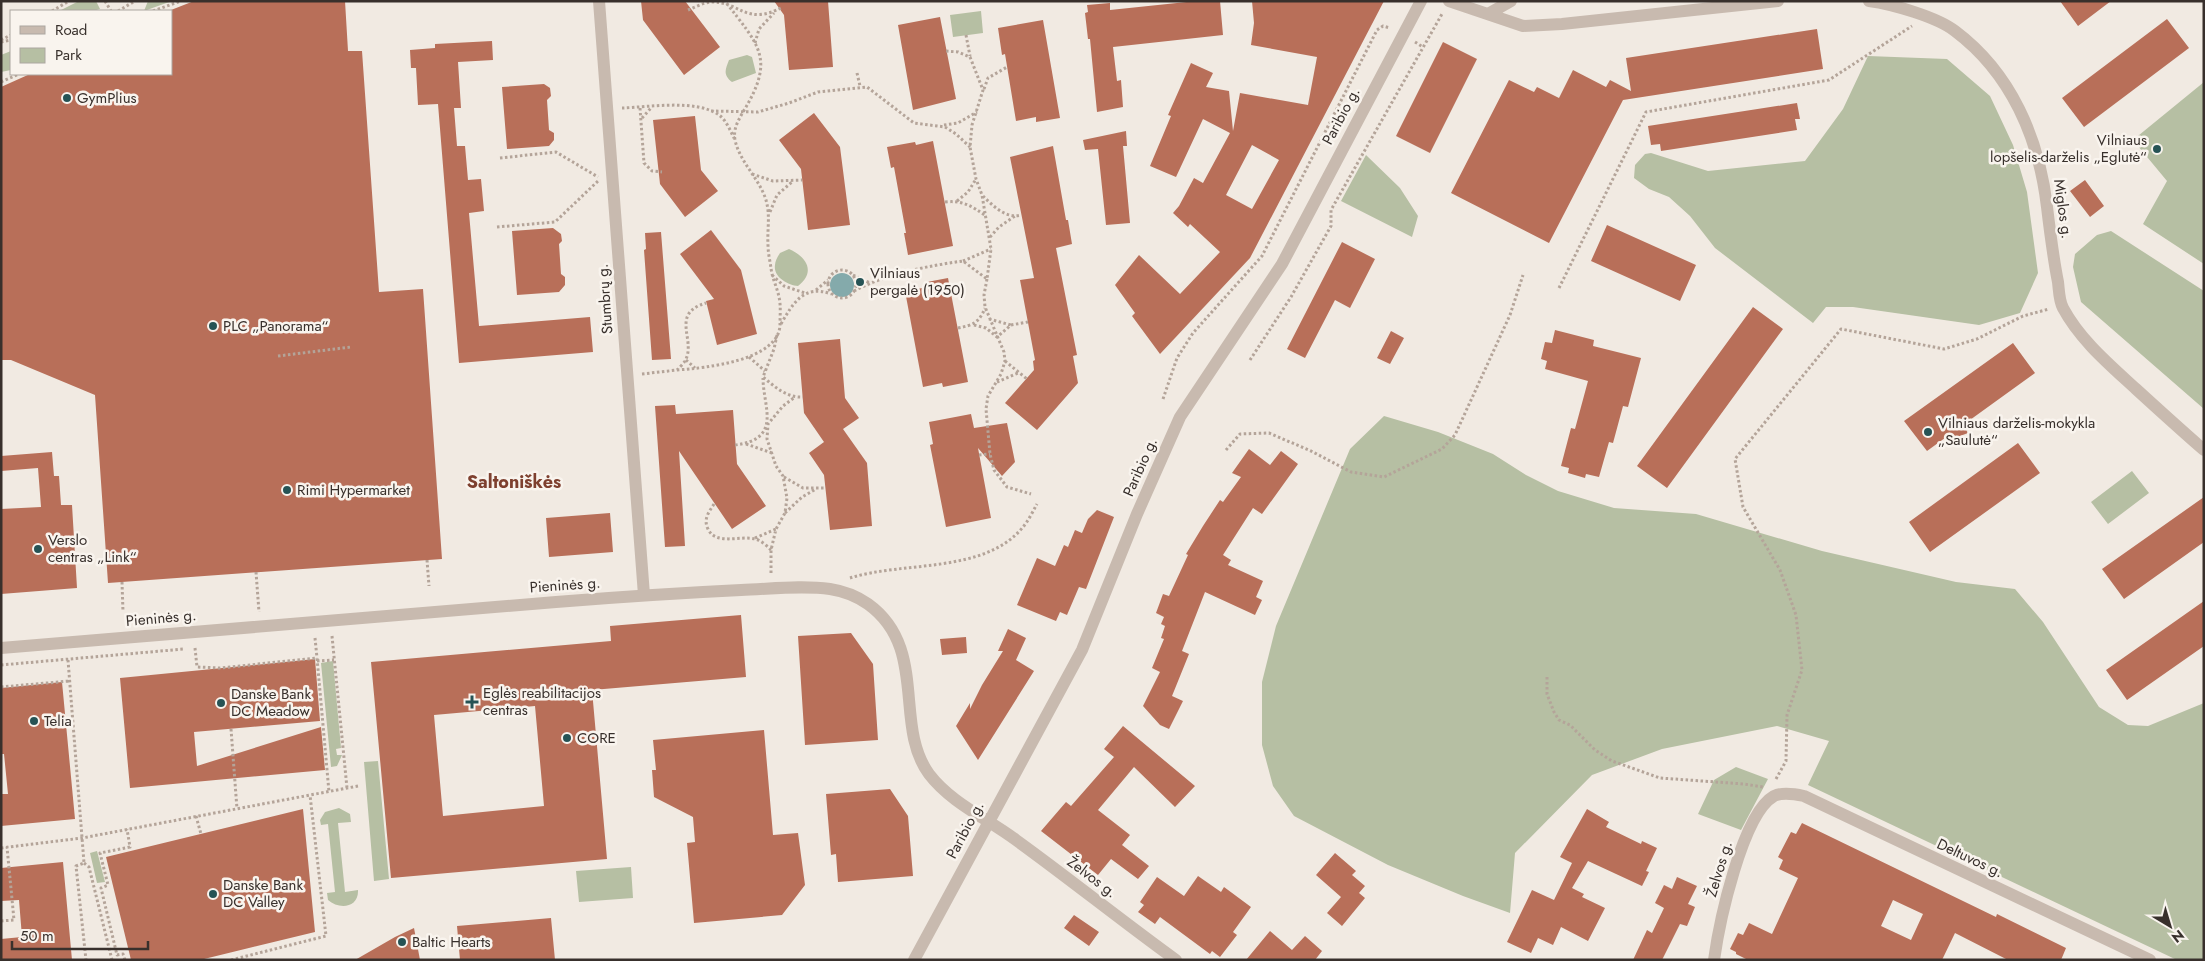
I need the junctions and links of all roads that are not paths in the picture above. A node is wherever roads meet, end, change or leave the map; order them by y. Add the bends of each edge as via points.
1 (599, 1) edge
2 (1421, 1) edge
3 (1511, 1) edge
4 (1778, 1) edge
5 (1870, 1) edge
6 (1450, 2) edge
7 (1488, 14) junction
8 (2204, 450) edge
9 (644, 595) junction
10 (1, 648) edge
11 (1773, 792) joint
12 (988, 821) junction
13 (914, 960) edge
14 (1176, 960) edge
15 (1714, 960) edge
16 (2150, 960) edge

1 - 9 street, Stumbrų g.
2 - 12 street, Paribio g. via 1282,264 1180,417 1082,650
3 - 7 street
4 - 7 street via 1523,26
5 - 8 street, Miglos g. via 1901,8 1954,30 1981,54 2006,85 2032,136 2043,178 2062,306 2099,354
6 - 7 street
9 - 10 street, Pieninės g.
9 - 12 street, Pieninės g. via 804,588 833,590 867,603 879,613 899,643 915,739 926,770 943,788
11 - 15 street, Želvos g. via 1744,841 1725,903
11 - 16 street, Deltuvos g. via 1804,796
12 - 13 street, Paribio g.
12 - 14 street, Želvos g.

